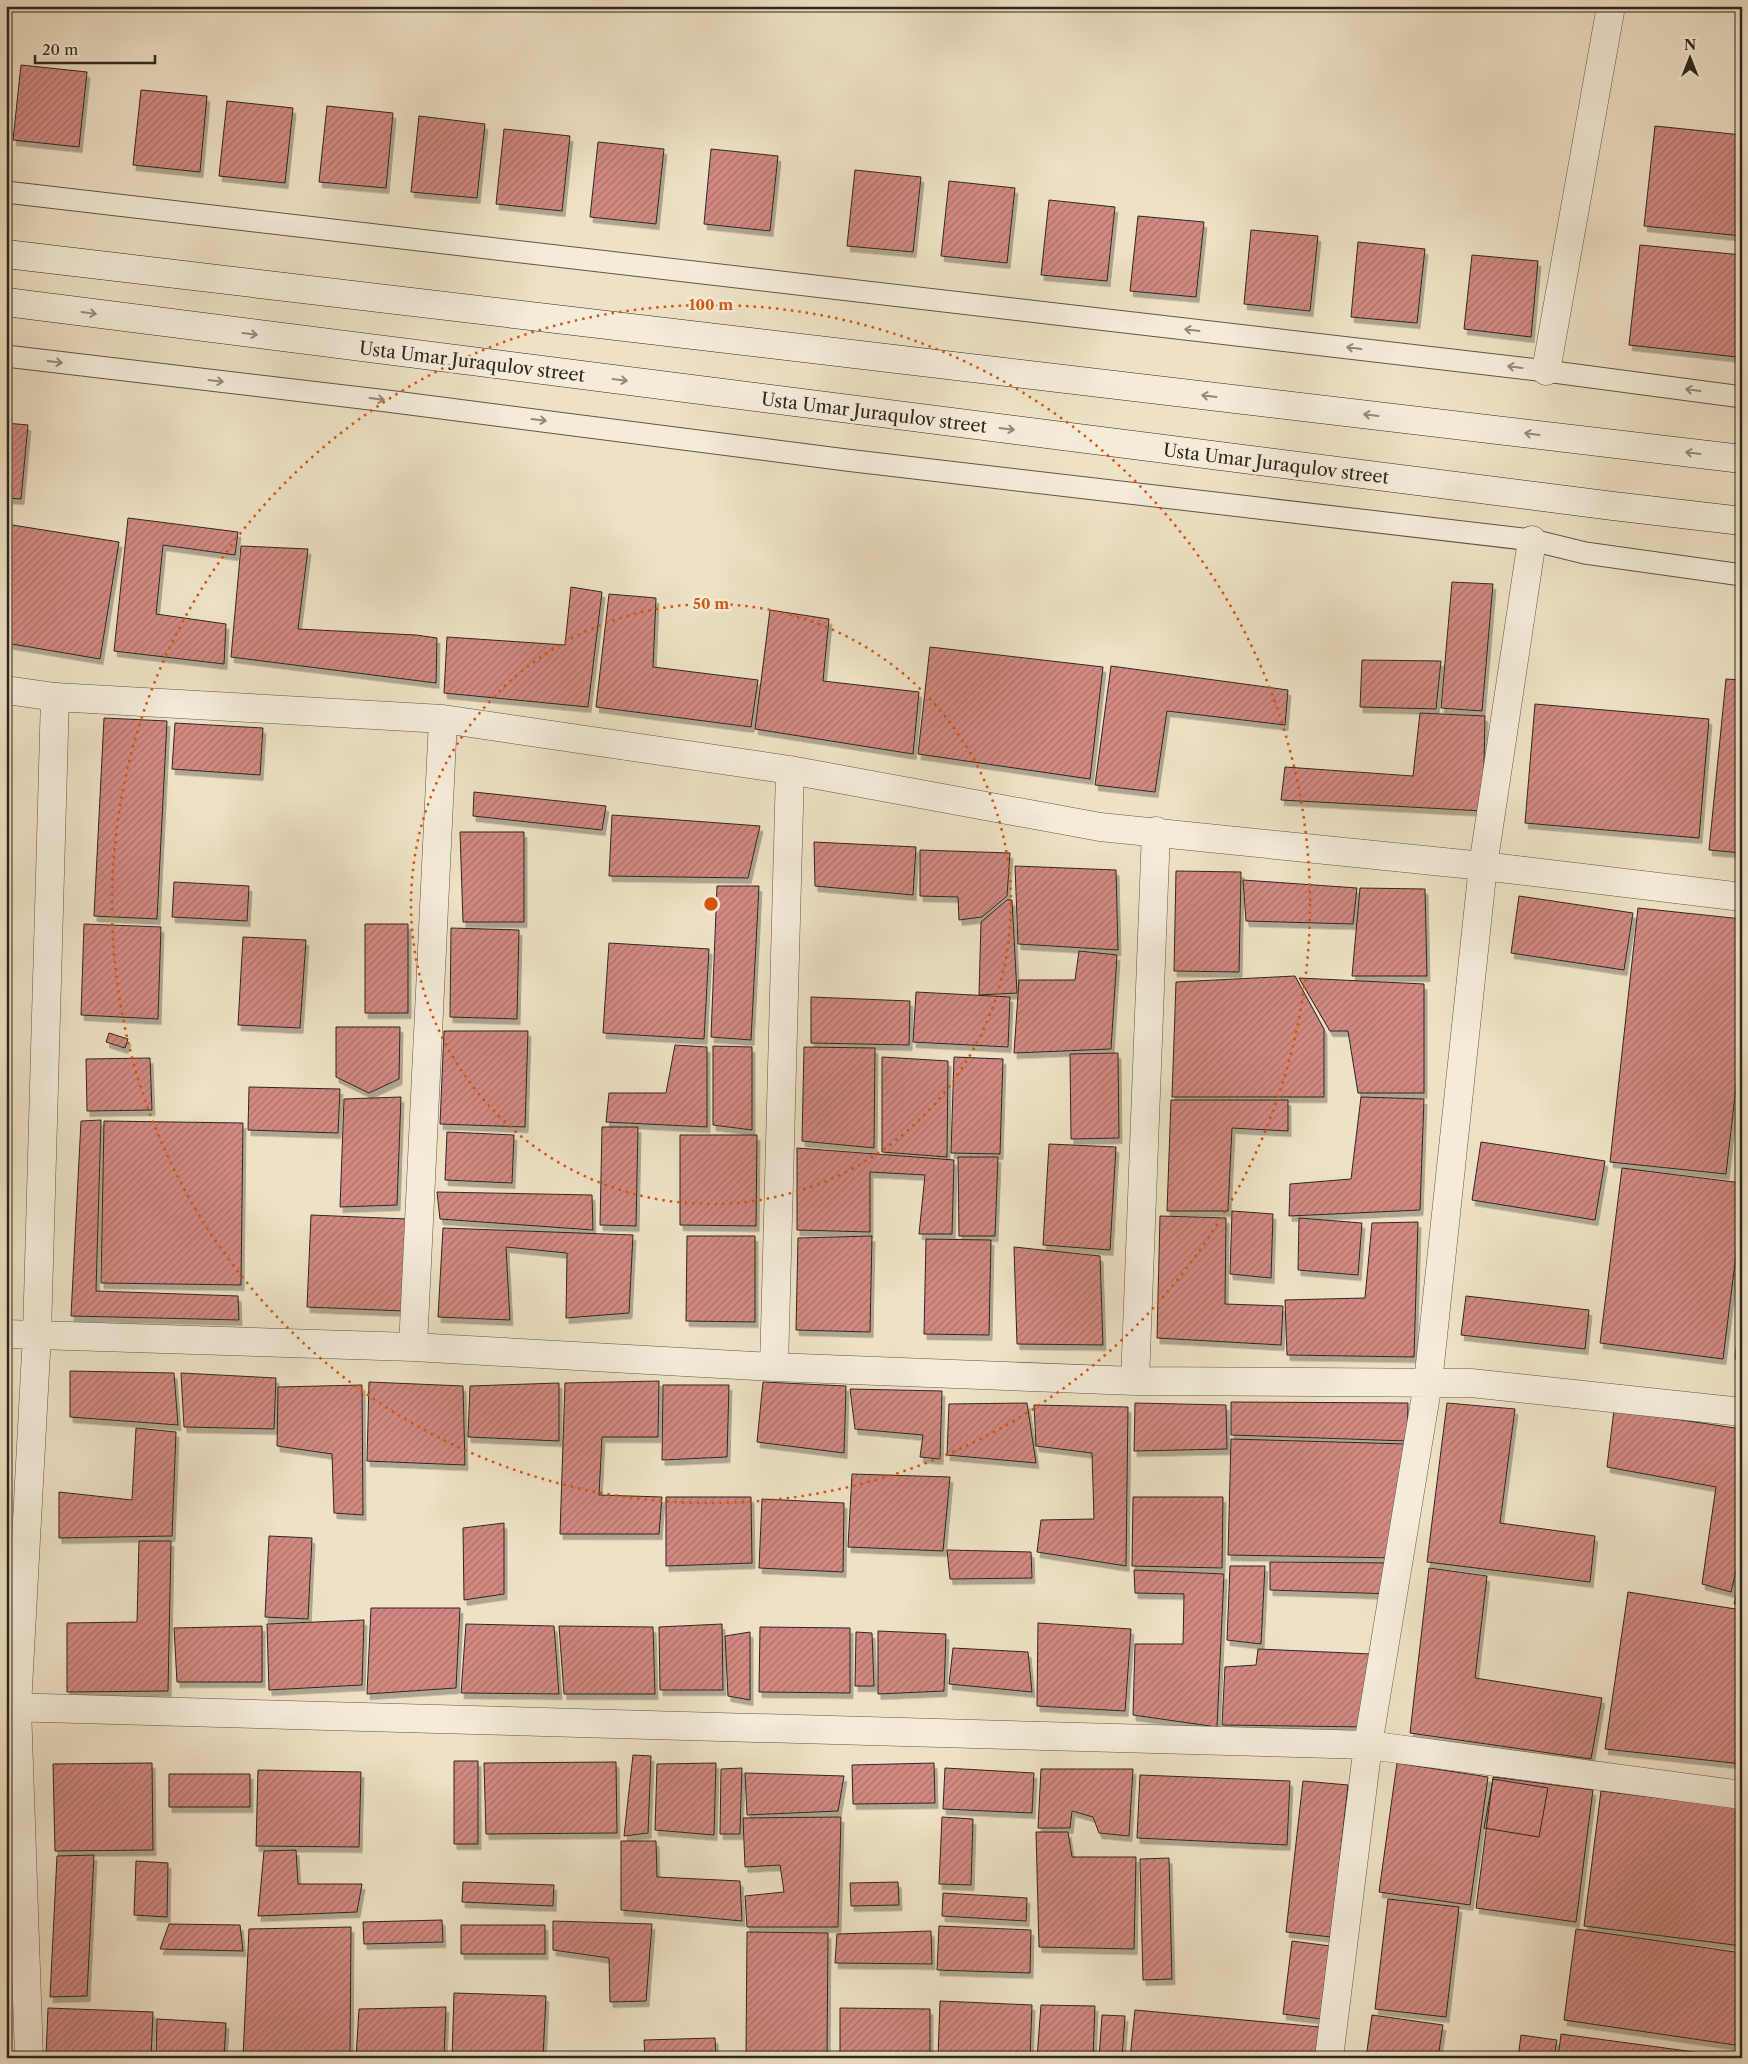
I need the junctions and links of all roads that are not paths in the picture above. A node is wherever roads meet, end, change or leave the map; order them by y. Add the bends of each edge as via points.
1 (1611, 6) edge
2 (6, 192) edge
3 (6, 254) edge
4 (6, 302) edge
5 (6, 356) edge
6 (1546, 371) junction
7 (1742, 397) edge
8 (1742, 459) edge
9 (1742, 521) edge
10 (1532, 540) junction
11 (1742, 575) edge
12 (6, 690) edge
13 (55, 697) junction
14 (443, 719) junction
15 (790, 770) junction
16 (1156, 831) junction
17 (1483, 866) junction
18 (1742, 897) edge
19 (6, 1334) edge
20 (37, 1334) junction
21 (413, 1348) junction
22 (774, 1368) junction
23 (1135, 1381) junction
24 (1428, 1383) junction
25 (1742, 1412) edge
26 (12, 1707) edge
27 (1368, 1745) junction
28 (1742, 1796) edge
29 (29, 2058) edge
30 (1329, 2058) edge

1 - 6 street
6 -> 2 lane
8 -> 3 street
4 -> 9 street, Usta Umar Juraqulov street
5 -> 10 lane via 378,399 855,461
7 -> 6 lane
10 - 11 lane via 1585,553
10 - 17 street
12 - 13 street
13 - 14 street
13 - 20 street
14 - 15 street
14 - 21 street
15 - 16 street via 1100,827
15 - 22 street
16 - 17 street
16 - 23 street
17 - 18 street
17 - 24 street
19 - 20 street
20 - 21 street
20 - 26 street
21 - 22 street
22 - 23 street
23 - 24 street
24 - 25 street via 1471,1383
24 - 27 street
26 - 27 street
26 - 29 street
27 - 28 street
27 - 30 street

